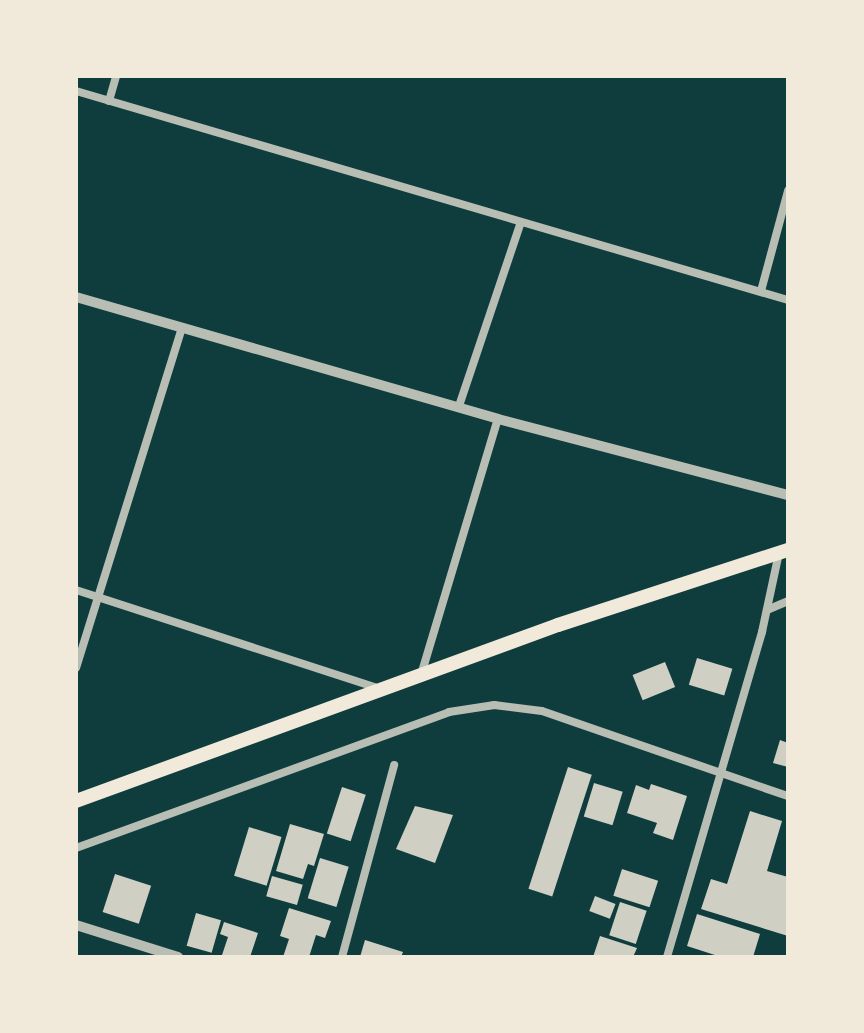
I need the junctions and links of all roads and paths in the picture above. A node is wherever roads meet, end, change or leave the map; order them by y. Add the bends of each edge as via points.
1 (116, 76) edge
2 (76, 91) edge
3 (109, 101) junction
4 (788, 191) edge
5 (521, 222) junction
6 (761, 291) junction
7 (76, 297) edge
8 (788, 300) edge
9 (181, 330) junction
10 (459, 406) junction
11 (498, 419) junction
12 (788, 495) edge
13 (784, 551) edge
14 (76, 590) edge
15 (100, 597) junction
16 (788, 601) edge
17 (767, 610) junction
18 (76, 668) edge
19 (420, 676) junction
20 (382, 690) junction
21 (394, 765) dead end
22 (717, 773) junction
23 (788, 796) edge
24 (76, 801) edge
25 (76, 848) edge
26 (76, 925) edge
27 (178, 957) edge
28 (342, 957) edge
29 (667, 957) edge

1 - 3 street
2 - 3 street
3 - 5 street
4 - 6 street
5 - 6 street
5 - 10 street
6 - 8 street
7 - 9 street
9 - 10 street
9 - 15 street
10 - 11 street
11 - 12 street
11 - 19 street
13 - 17 street
13 - 19 highway
14 - 15 street
15 - 18 street
15 - 20 street
16 - 17 street
17 - 22 street
19 - 20 highway
20 - 24 highway
21 - 28 street
22 - 23 street
22 - 25 street via 542,711 494,705 449,712
22 - 29 street
26 - 27 street

